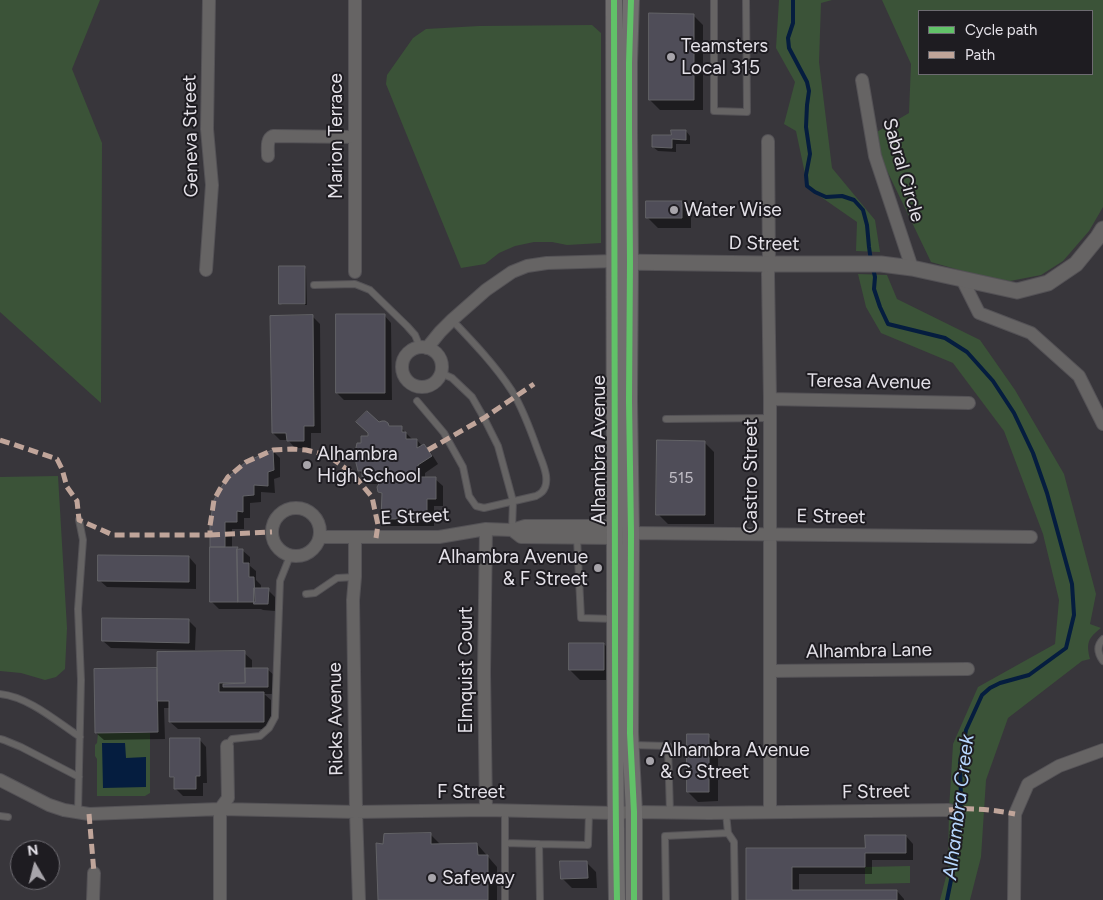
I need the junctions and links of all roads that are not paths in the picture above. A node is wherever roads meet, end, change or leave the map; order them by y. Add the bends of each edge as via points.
1 (209, 0) edge
2 (355, 0) edge
3 (614, 0) edge
4 (631, 0) edge
5 (714, 0) edge
6 (746, 0) edge
7 (862, 80) dead end
8 (355, 137) junction
9 (768, 141) dead end
10 (268, 156) dead end
11 (1103, 229) edge
12 (623, 262) junction
13 (769, 264) junction
14 (912, 268) junction
15 (206, 270) dead end
16 (355, 278) junction
17 (962, 280) junction
18 (314, 285) dead end
19 (452, 320) junction
20 (424, 348) junction
21 (441, 373) junction
22 (770, 399) junction
23 (417, 401) dead end
24 (969, 402) dead end
25 (770, 418) junction
26 (666, 419) dead end
27 (1103, 424) edge
28 (513, 501) junction
29 (79, 520) dead end
30 (486, 529) junction
31 (512, 530) junction
32 (577, 532) junction
33 (614, 532) junction
34 (631, 533) junction
35 (770, 535) junction
36 (320, 537) junction
37 (1031, 537) dead end
38 (354, 538) junction
39 (290, 556) junction
40 (355, 577) junction
41 (306, 594) dead end
42 (615, 619) junction
43 (1103, 639) edge
44 (1103, 661) edge
45 (968, 669) dead end
46 (770, 671) junction
47 (0, 694) edge
48 (80, 737) junction
49 (0, 739) edge
50 (631, 745) junction
51 (227, 746) joint
52 (1103, 750) edge
53 (79, 777) junction
54 (0, 780) edge
55 (220, 809) junction
56 (486, 810) junction
57 (949, 810) dead end
58 (505, 811) junction
59 (78, 812) junction
60 (356, 812) junction
61 (634, 812) junction
62 (770, 812) junction
63 (589, 813) junction
64 (615, 813) junction
65 (670, 813) junction
66 (726, 813) junction
67 (0, 816) edge
68 (8, 817) dead end
69 (728, 833) junction
70 (505, 843) junction
71 (540, 844) junction
72 (94, 873) dead end
73 (93, 900) edge
74 (220, 900) edge
75 (359, 900) edge
76 (505, 900) edge
77 (540, 900) edge
78 (617, 900) edge
79 (634, 900) edge
80 (666, 900) edge
81 (735, 900) edge
82 (1014, 900) edge

1 - 15 street, Geneva Street via 207,129 212,185
2 - 8 street, Marion Terrace
3 - 12 main road, Alhambra Avenue
4 - 12 main road, Alhambra Avenue
5 - 6 lane via 714,111 747,112
7 - 14 street, Sabral Circle via 875,156
8 - 10 street via 273,136 268,140
8 - 16 street, Marion Terrace
9 - 13 street, Castro Street
11 - 17 street, D Street via 1076,264 1048,283 1017,291
12 - 13 street, D Street
12 - 19 street via 527,266 486,290
12 - 33 main road, Alhambra Avenue
12 - 34 main road, Alhambra Avenue
13 - 14 street, D Street via 880,264
13 - 22 street, Castro Street
14 - 17 street, D Street
16 - 18 lane
16 - 20 lane via 382,300
17 - 27 street via 979,313 1031,333 1079,376
19 - 20 street
19 - 28 lane via 493,365 512,392 529,426 546,473 543,491 536,496
20 - 21 street via 438,355
20 - 21 street via 414,349 404,358 404,377 414,386 421,387 433,384
21 - 28 lane via 452,378 472,398 484,418 498,446
22 - 24 street, Teresa Avenue
22 - 25 street, Castro Street
23 - 28 lane via 444,433 463,467 469,496 476,506 484,508
25 - 26 lane
25 - 35 street, Castro Street
28 - 31 lane
29 - 48 lane via 83,540 78,609
30 - 31 street, E Street
30 - 38 street, E Street via 439,537
30 - 56 street, Elmquist Court
31 - 32 street, E Street via 521,537
32 - 33 street, E Street
32 - 42 lane via 581,618
33 - 34 street, E Street
33 - 42 main road, Alhambra Avenue
34 - 35 street, E Street
34 - 50 main road, Alhambra Avenue
35 - 37 street, E Street
35 - 46 street, Castro Street
36 - 38 street, E Street
36 - 39 street via 310,552
36 - 39 street via 315,516 303,509 284,511 273,522 272,536 278,548
38 - 40 street, Ricks Avenue
39 - 51 lane via 280,581 275,717 260,736 232,739
40 - 41 lane via 337,578 315,593
40 - 60 street, Ricks Avenue
42 - 64 main road, Alhambra Avenue
43 - 44 lane via 1098,650
45 - 46 street, Alhambra Lane
46 - 62 street, Castro Street
47 - 48 lane via 33,705
48 - 53 lane
49 - 53 lane
50 - 61 main road, Alhambra Avenue
50 - 65 lane via 668,746
51 - 55 street via 228,798
52 - 82 street via 1059,766 1028,784 1015,814
53 - 59 lane
54 - 59 street, F Street via 49,805
55 - 59 street, F Street
55 - 60 street, F Street
55 - 74 street
56 - 58 street, F Street
56 - 60 street, F Street
57 - 62 street, F Street
58 - 63 street, F Street
58 - 70 lane
60 - 75 street, Ricks Avenue
61 - 64 street, F Street
61 - 65 street, F Street
61 - 79 main road, Alhambra Avenue
62 - 66 street, F Street
63 - 64 street, F Street
63 - 71 lane via 588,845
64 - 78 main road, Alhambra Avenue
65 - 66 street, F Street
66 - 69 lane
67 - 68 lane
69 - 80 lane via 665,836
69 - 81 lane via 734,842
70 - 71 lane
70 - 76 lane
71 - 77 lane
72 - 73 street

